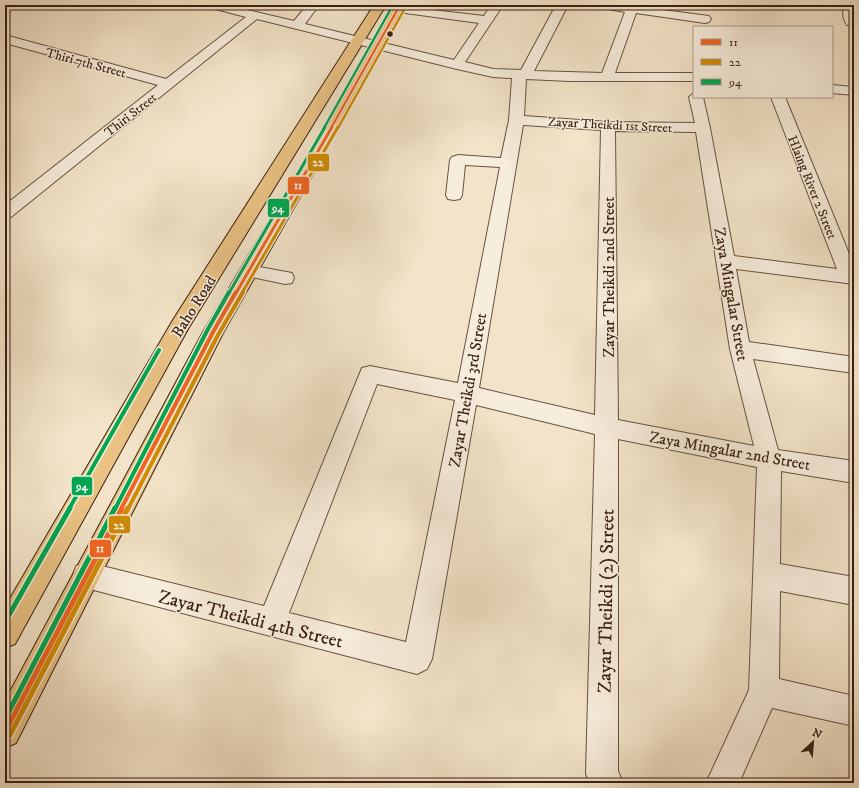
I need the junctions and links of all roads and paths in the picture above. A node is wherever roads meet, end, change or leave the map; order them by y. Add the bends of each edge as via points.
1 (212, 5) edge
2 (313, 5) edge
3 (497, 5) edge
4 (562, 5) edge
5 (601, 5) edge
6 (708, 5) edge
7 (850, 5) edge
8 (393, 6) edge
9 (632, 9) junction
10 (255, 15) junction
11 (487, 20) junction
12 (854, 22) edge
13 (704, 23) edge
14 (297, 26) junction
15 (5, 39) edge
16 (368, 44) junction
17 (457, 65) junction
18 (522, 75) junction
19 (607, 77) junction
20 (693, 77) edge
21 (168, 84) junction
22 (833, 89) edge
23 (854, 91) edge
24 (696, 98) edge
25 (778, 98) edge
26 (516, 120) junction
27 (608, 126) junction
28 (703, 128) junction
29 (508, 163) junction
30 (454, 194) dead end
31 (12, 200) edge
32 (5, 213) edge
33 (726, 261) junction
34 (249, 271) junction
35 (284, 278) dead end
36 (851, 278) edge
37 (740, 349) junction
38 (854, 365) edge
39 (467, 393) junction
40 (607, 428) junction
41 (769, 459) junction
42 (854, 472) edge
43 (86, 575) junction
44 (766, 575) junction
45 (854, 591) edge
46 (271, 623) junction
47 (5, 634) edge
48 (417, 660) joint
49 (764, 691) junction
50 (854, 711) edge
51 (5, 732) edge
52 (605, 778) edge
53 (722, 783) edge

1 - 10 street
2 - 14 street
3 - 11 street
4 - 18 street
5 - 9 street
6 - 13 street
7 - 12 street via 848,15 851,22
8 - 11 street
8 - 16 main road, Baho Road
9 - 13 street
9 - 19 street
10 - 14 street
10 - 21 street, Thiri Street
11 - 17 street
14 - 16 street
15 - 21 street, Thiri 7th Street
16 - 17 street
16 - 34 main road
16 - 47 main road, Baho Road via 180,325
17 - 18 street via 493,73
18 - 19 street
18 - 26 street, Zayar Theikdi 3rd Street
19 - 20 street
21 - 31 street, Thiri Street
22 - 23 street
24 - 28 street
25 - 36 street, Hlaing River 2 Street
26 - 27 street, Zayar Theikdi 1st Street
26 - 29 street, Zayar Theikdi 3rd Street
27 - 28 street, Zayar Theikdi 1st Street
27 - 40 street, Zayar Theikdi 2nd Street
28 - 33 street, Zaya Mingalar Street
29 - 30 street via 458,160
29 - 39 street, Zayar Theikdi 3rd Street
31 - 32 street, Thiri Street
33 - 36 street
33 - 37 street, Zaya Mingalar Street
34 - 35 street
34 - 43 main road via 213,332
37 - 38 street
37 - 41 street, Zaya Mingalar Street
39 - 40 street, Zaya Mingalar 2nd Street
39 - 46 street, Zaya Mingalar 2nd Street via 422,382 370,374
39 - 48 street, Zayar Theikdi 3rd Street
40 - 41 street, Zaya Mingalar 2nd Street
40 - 52 street, Zayar Theikdi (2) Street
41 - 42 street, Zaya Mingalar 2nd Street
41 - 44 street, Zaya Mingalar Street
43 - 46 street, Zayar Theikdi 4th Street
43 - 51 main road
44 - 45 street
44 - 49 street, Zaya Mingalar Street
46 - 48 street, Zayar Theikdi 4th Street
49 - 50 street
49 - 53 street

